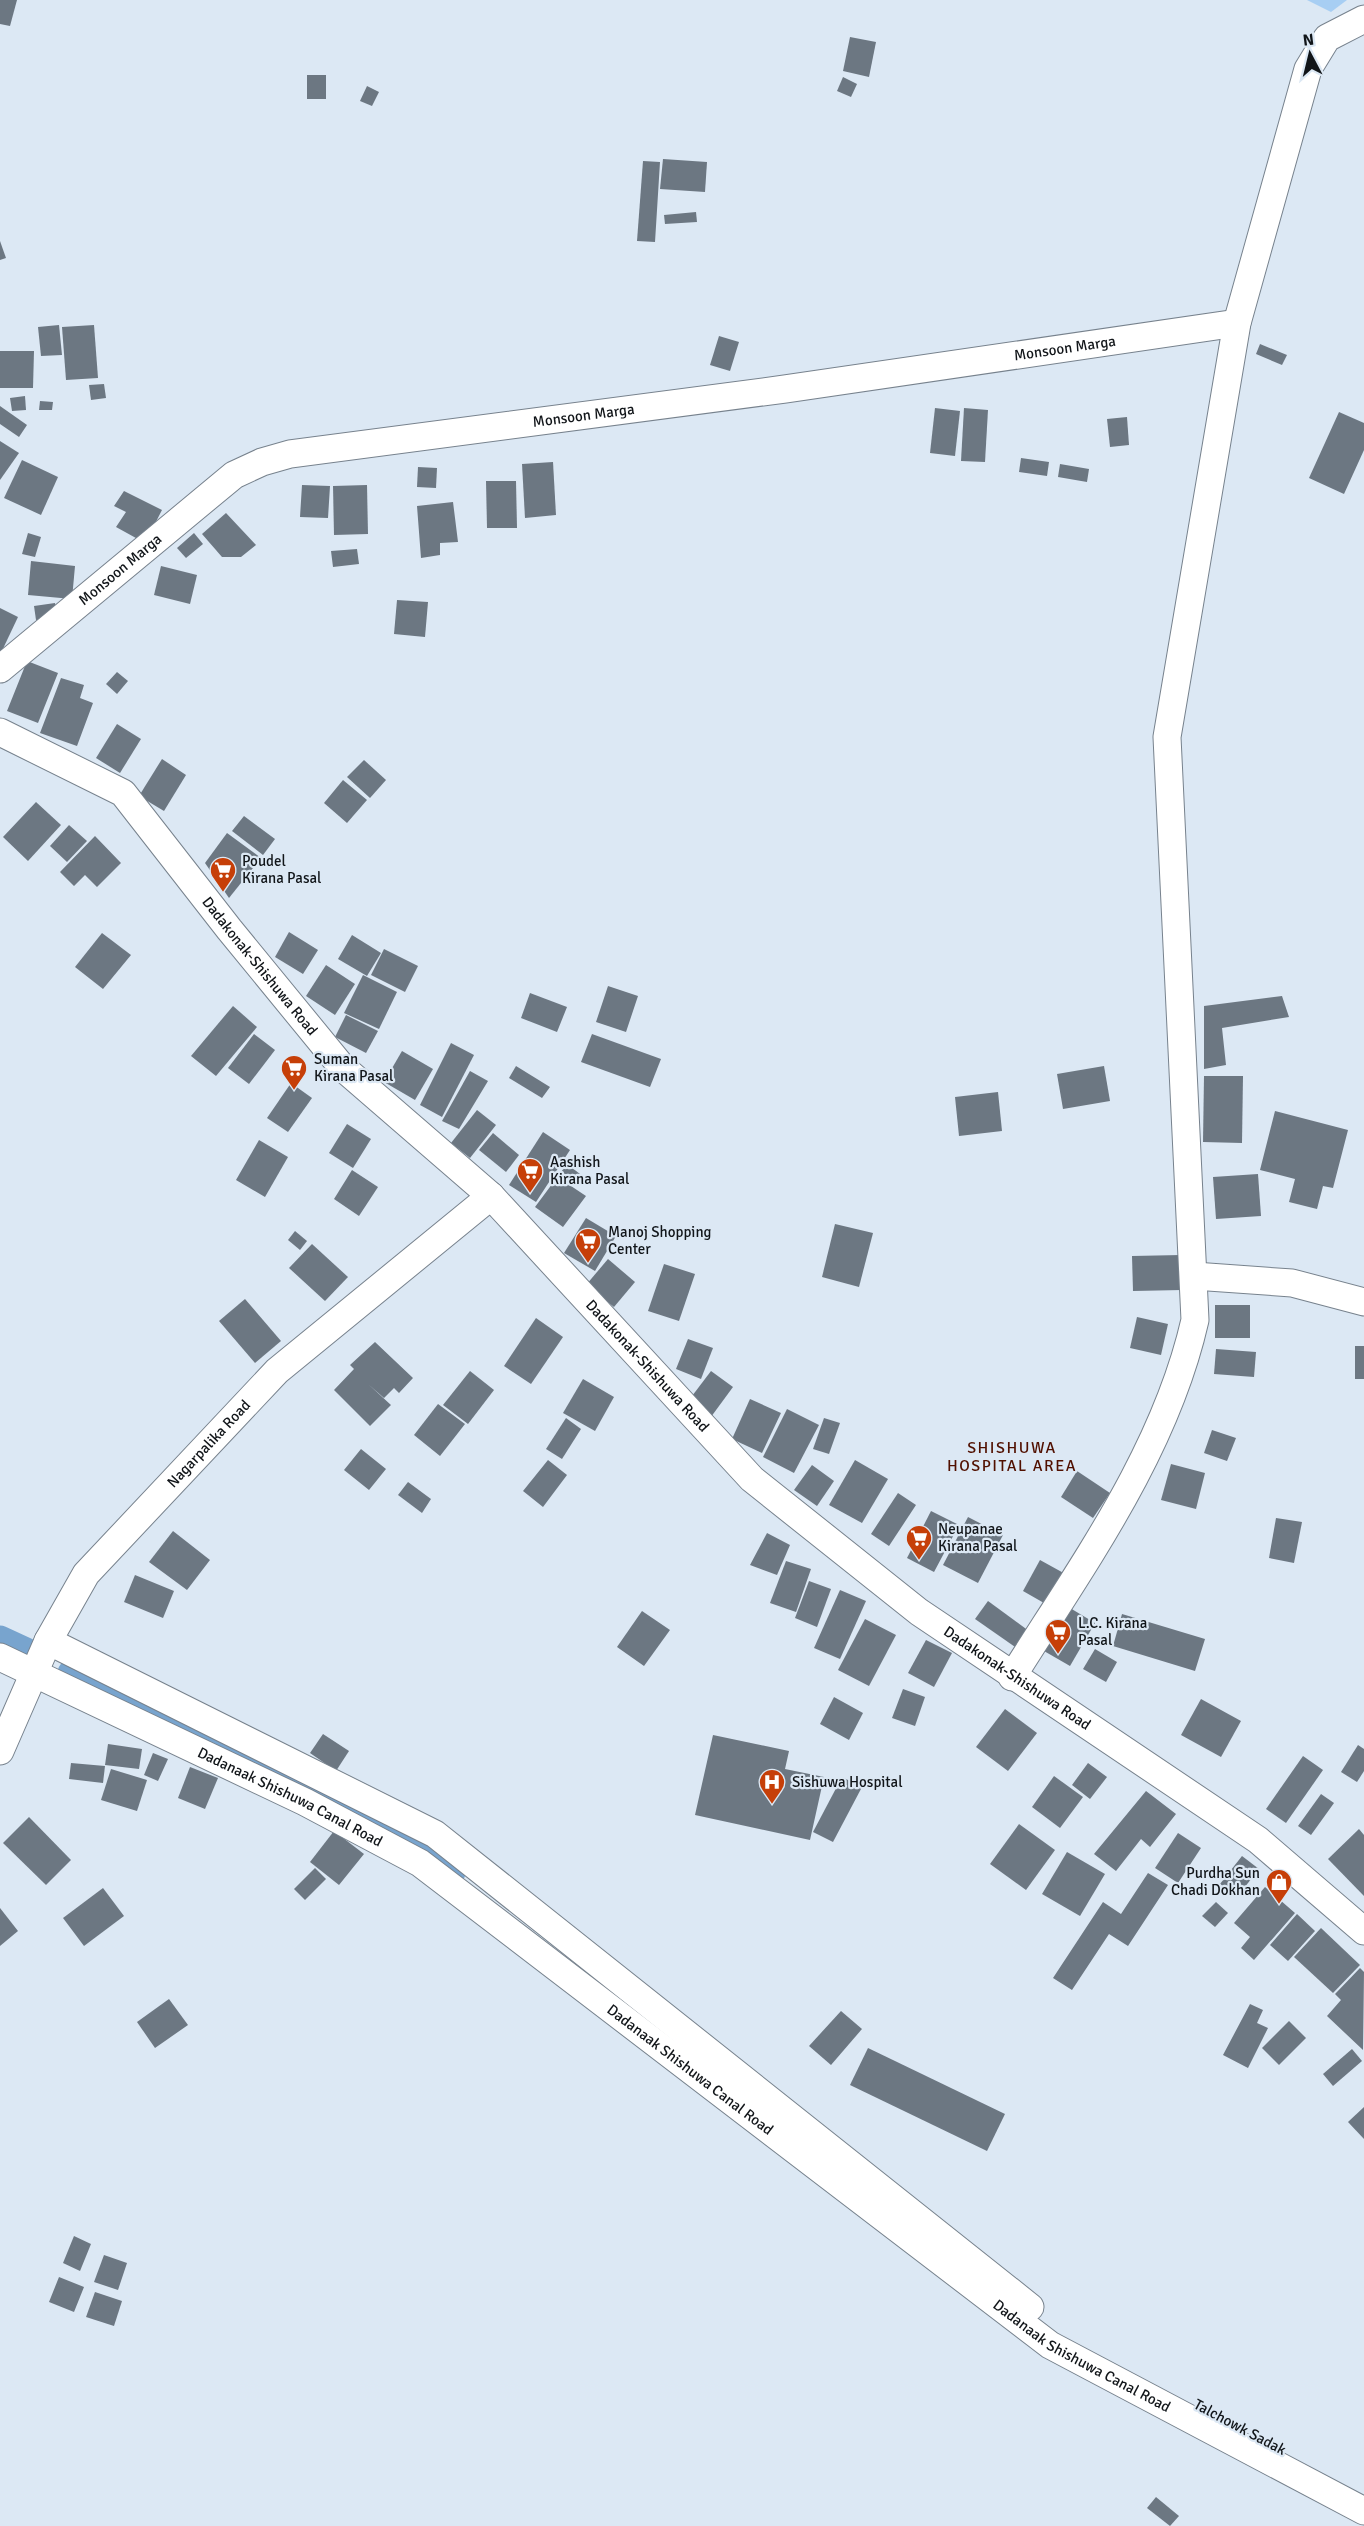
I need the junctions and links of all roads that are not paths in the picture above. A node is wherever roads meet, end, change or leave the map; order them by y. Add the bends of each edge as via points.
1 (1364, 19) edge
2 (1237, 323) junction
3 (0, 669) edge
4 (0, 732) edge
5 (491, 1196) junction
6 (1194, 1276) junction
7 (1364, 1302) edge
8 (48, 1641) junction
9 (0, 1657) edge
10 (35, 1674) junction
11 (1012, 1677) junction
12 (0, 1751) edge
13 (1364, 1931) edge
14 (1055, 2327) joint
15 (1364, 2491) edge
16 (1364, 2511) edge

1 - 2 street via 1327,38 1308,69
2 - 3 street, Monsoon Marga via 785,389 290,454 234,475
2 - 6 street via 1167,737
4 - 5 street, Dadakonak-Shishuwa Road via 123,793 342,1067
5 - 8 street, Nagarpalika Road via 278,1371 86,1574
5 - 11 street, Dadakonak-Shishuwa Road via 752,1479 919,1612
6 - 7 street via 1292,1283
6 - 11 street via 1195,1320 1186,1359 1163,1419 1134,1479
8 - 10 street, Nagarpalika Road
8 - 14 street, Dadanaak Shishuwa Canal Road via 435,1834
9 - 10 street, Dadanaak Shishuwa Canal Road
10 - 12 street, Nagarpalika Road
10 - 16 street, Dadanaak Shishuwa Canal Road via 305,1802 420,1863 1050,2345
11 - 13 street, Dadakonak-Shishuwa Road via 1258,1840
14 - 15 street, Talchowk Sadak

